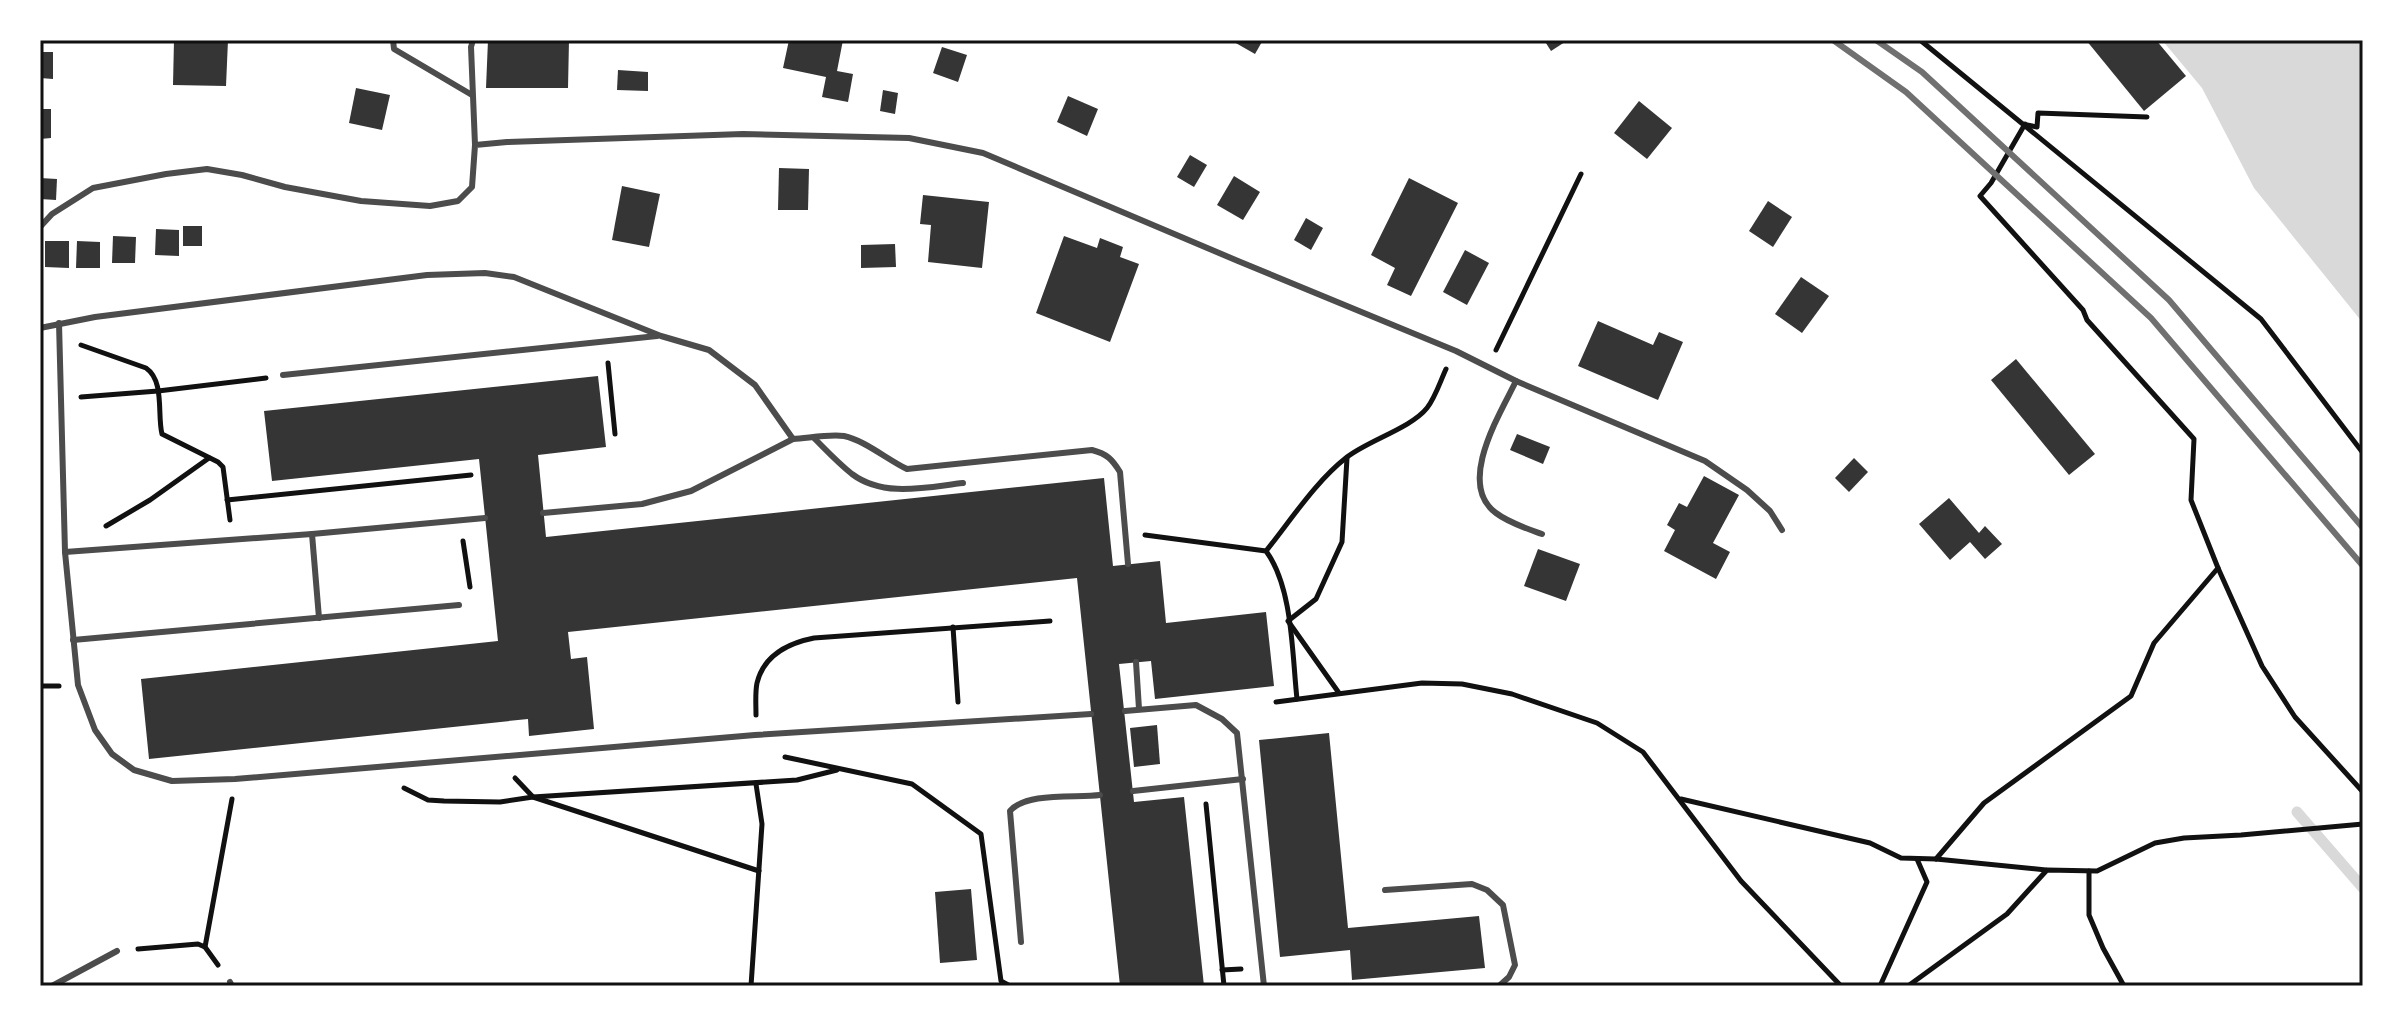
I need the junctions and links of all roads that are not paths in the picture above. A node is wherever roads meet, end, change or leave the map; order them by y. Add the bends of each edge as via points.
1 (393, 40) edge
2 (473, 40) edge
3 (472, 95) junction
4 (475, 145) junction
5 (40, 227) edge
6 (59, 323) junction
7 (40, 328) edge
8 (661, 336) junction
9 (283, 375) road end
10 (1516, 381) junction
11 (814, 438) junction
12 (793, 439) junction
13 (963, 483) dead end
14 (543, 513) dead end
15 (485, 518) dead end
16 (1782, 530) dead end
17 (312, 534) junction
18 (1542, 534) dead end
19 (65, 552) junction
20 (1128, 564) dead end
21 (459, 605) road end
22 (319, 618) junction
23 (73, 640) junction
24 (1136, 662) dead end
25 (1139, 709) junction
26 (1125, 711) dead end
27 (1091, 714) dead end
28 (1243, 779) junction
29 (1133, 791) dead end
30 (1100, 795) dead end
31 (1385, 890) dead end
32 (1021, 942) dead end
33 (117, 951) road end
34 (52, 986) edge
35 (1264, 986) edge
36 (1499, 986) edge

1 - 3 lane via 394,49
2 - 3 lane
3 - 4 lane
4 - 5 lane via 472,187 458,201 430,206 361,201 207,169 93,188
4 - 10 lane via 743,134 909,138 983,153
6 - 7 lane
6 - 8 lane via 427,275 485,273 537,285
6 - 19 lane
8 - 9 lane
8 - 12 lane via 709,350 755,385
10 - 16 lane via 1705,461 1747,490
10 - 18 lane via 1488,440 1479,484 1496,513
11 - 12 lane
11 - 13 lane via 853,475 878,486 899,490
11 - 20 lane via 844,436 907,469 1092,450 1106,454 1120,472
12 - 14 lane via 691,491 642,504
15 - 17 lane
17 - 19 lane
17 - 22 lane
19 - 23 lane
21 - 22 lane
22 - 23 lane
23 - 27 lane via 78,685 95,730 112,754 134,770 172,781
24 - 25 lane
25 - 26 lane
25 - 28 lane via 1196,705 1222,719 1237,733
28 - 29 lane
28 - 35 lane
30 - 32 lane via 1028,799 1010,811
31 - 36 lane via 1472,884 1487,890 1503,905 1515,965
33 - 34 lane

